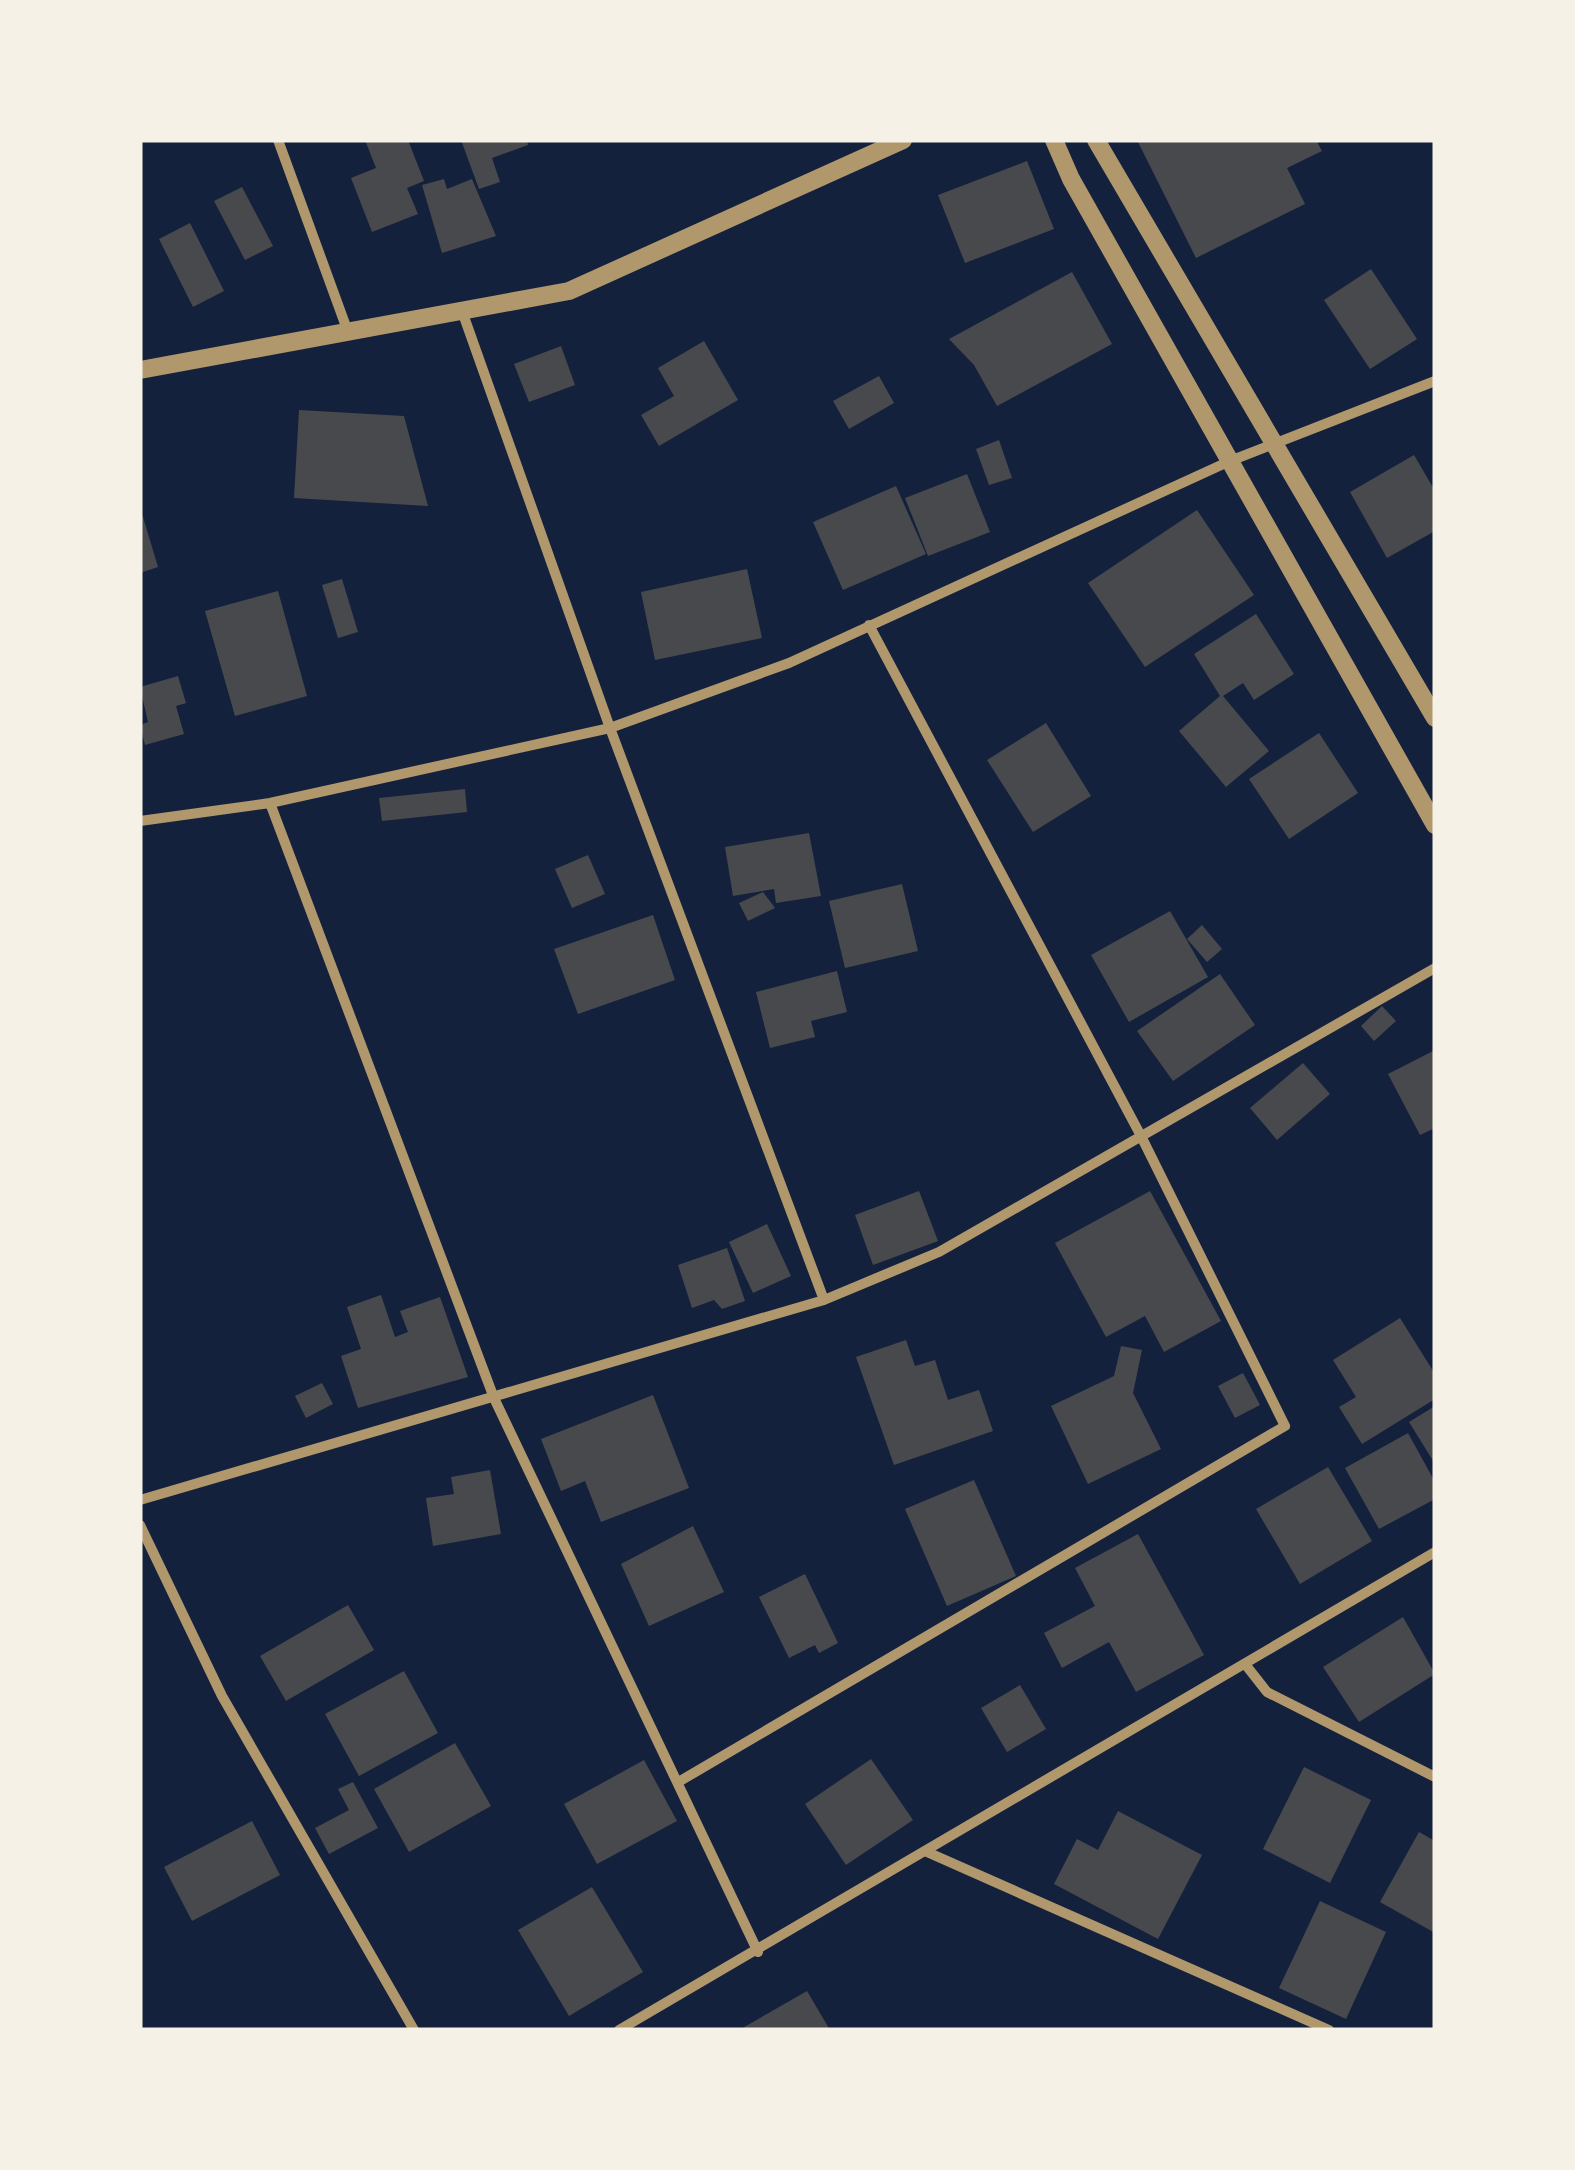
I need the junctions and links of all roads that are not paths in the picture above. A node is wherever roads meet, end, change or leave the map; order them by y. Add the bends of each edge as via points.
1 (278, 140) edge
2 (902, 140) edge
3 (1054, 140) edge
4 (1096, 140) edge
5 (462, 311) junction
6 (348, 332) junction
7 (140, 370) edge
8 (1435, 381) edge
9 (1274, 444) junction
10 (1230, 461) junction
11 (869, 625) junction
12 (1435, 718) edge
13 (610, 728) junction
14 (270, 803) junction
15 (140, 821) edge
16 (1435, 824) edge
17 (1435, 968) edge
18 (1141, 1136) junction
19 (824, 1300) junction
20 (494, 1398) junction
21 (140, 1500) edge
22 (140, 1525) edge
23 (1435, 1552) edge
24 (1245, 1664) junction
25 (1435, 1777) edge
26 (680, 1781) junction
27 (927, 1852) junction
28 (758, 1952) junction
29 (414, 2030) edge
30 (619, 2030) edge
31 (1329, 2030) edge

1 - 6 street
2 - 5 street via 568,291
3 - 10 street
4 - 9 street
5 - 6 street
5 - 13 street
6 - 7 street
8 - 9 street
9 - 10 street
9 - 12 street
10 - 11 street
10 - 16 street
11 - 13 street
11 - 18 street
13 - 14 street
13 - 19 street
14 - 15 street
14 - 20 street
17 - 18 street
18 - 19 street via 940,1252
18 - 26 street via 1285,1426
19 - 20 street
20 - 21 street
20 - 26 street
22 - 29 street via 222,1696
23 - 24 street
24 - 25 street via 1267,1692
24 - 27 street
26 - 28 street
27 - 28 street
27 - 31 street
28 - 30 street

